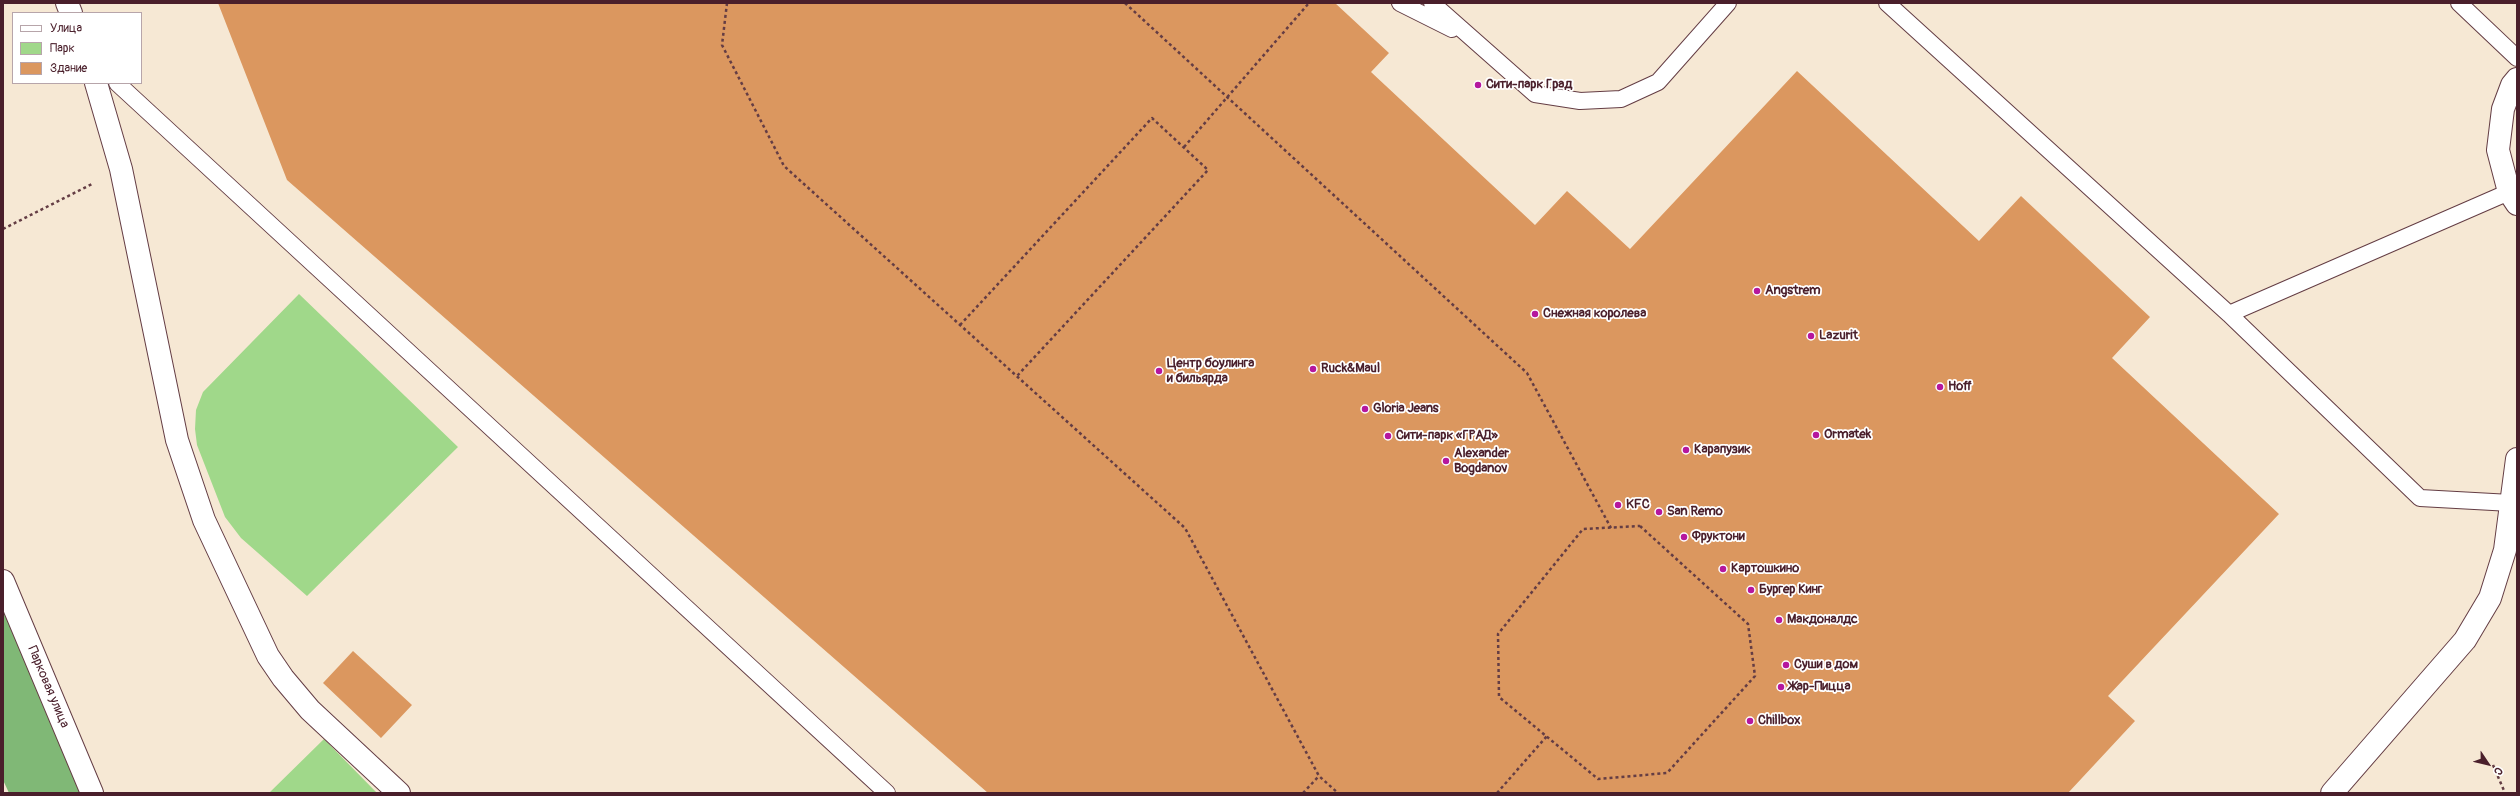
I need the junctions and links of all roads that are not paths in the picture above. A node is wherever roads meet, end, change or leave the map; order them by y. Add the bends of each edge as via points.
1 (1400, 3) edge
2 (1432, 3) edge
3 (1728, 3) edge
4 (1887, 3) edge
5 (2459, 3) edge
6 (1471, 39) junction
7 (2517, 58) edge
8 (2517, 79) edge
9 (96, 84) edge
10 (118, 84) edge
11 (2513, 198) edge
12 (2229, 314) junction
13 (2517, 459) edge
14 (2511, 503) junction
15 (3, 581) edge
16 (92, 793) edge
17 (398, 793) edge
18 (887, 793) edge
19 (2332, 793) edge

1 - 6 lane
2 - 6 lane
3 - 6 lane via 1658,82 1621,99 1580,101 1535,94
4 - 12 lane
5 - 7 lane
8 - 11 street via 2503,109 2498,150
9 - 17 street via 121,169 177,440 204,520 268,656 283,678 310,710
10 - 18 lane
11 - 12 lane
12 - 14 lane via 2420,498
13 - 14 street
14 - 19 street via 2505,550 2490,598 2465,640
15 - 16 street, Парковая улица

